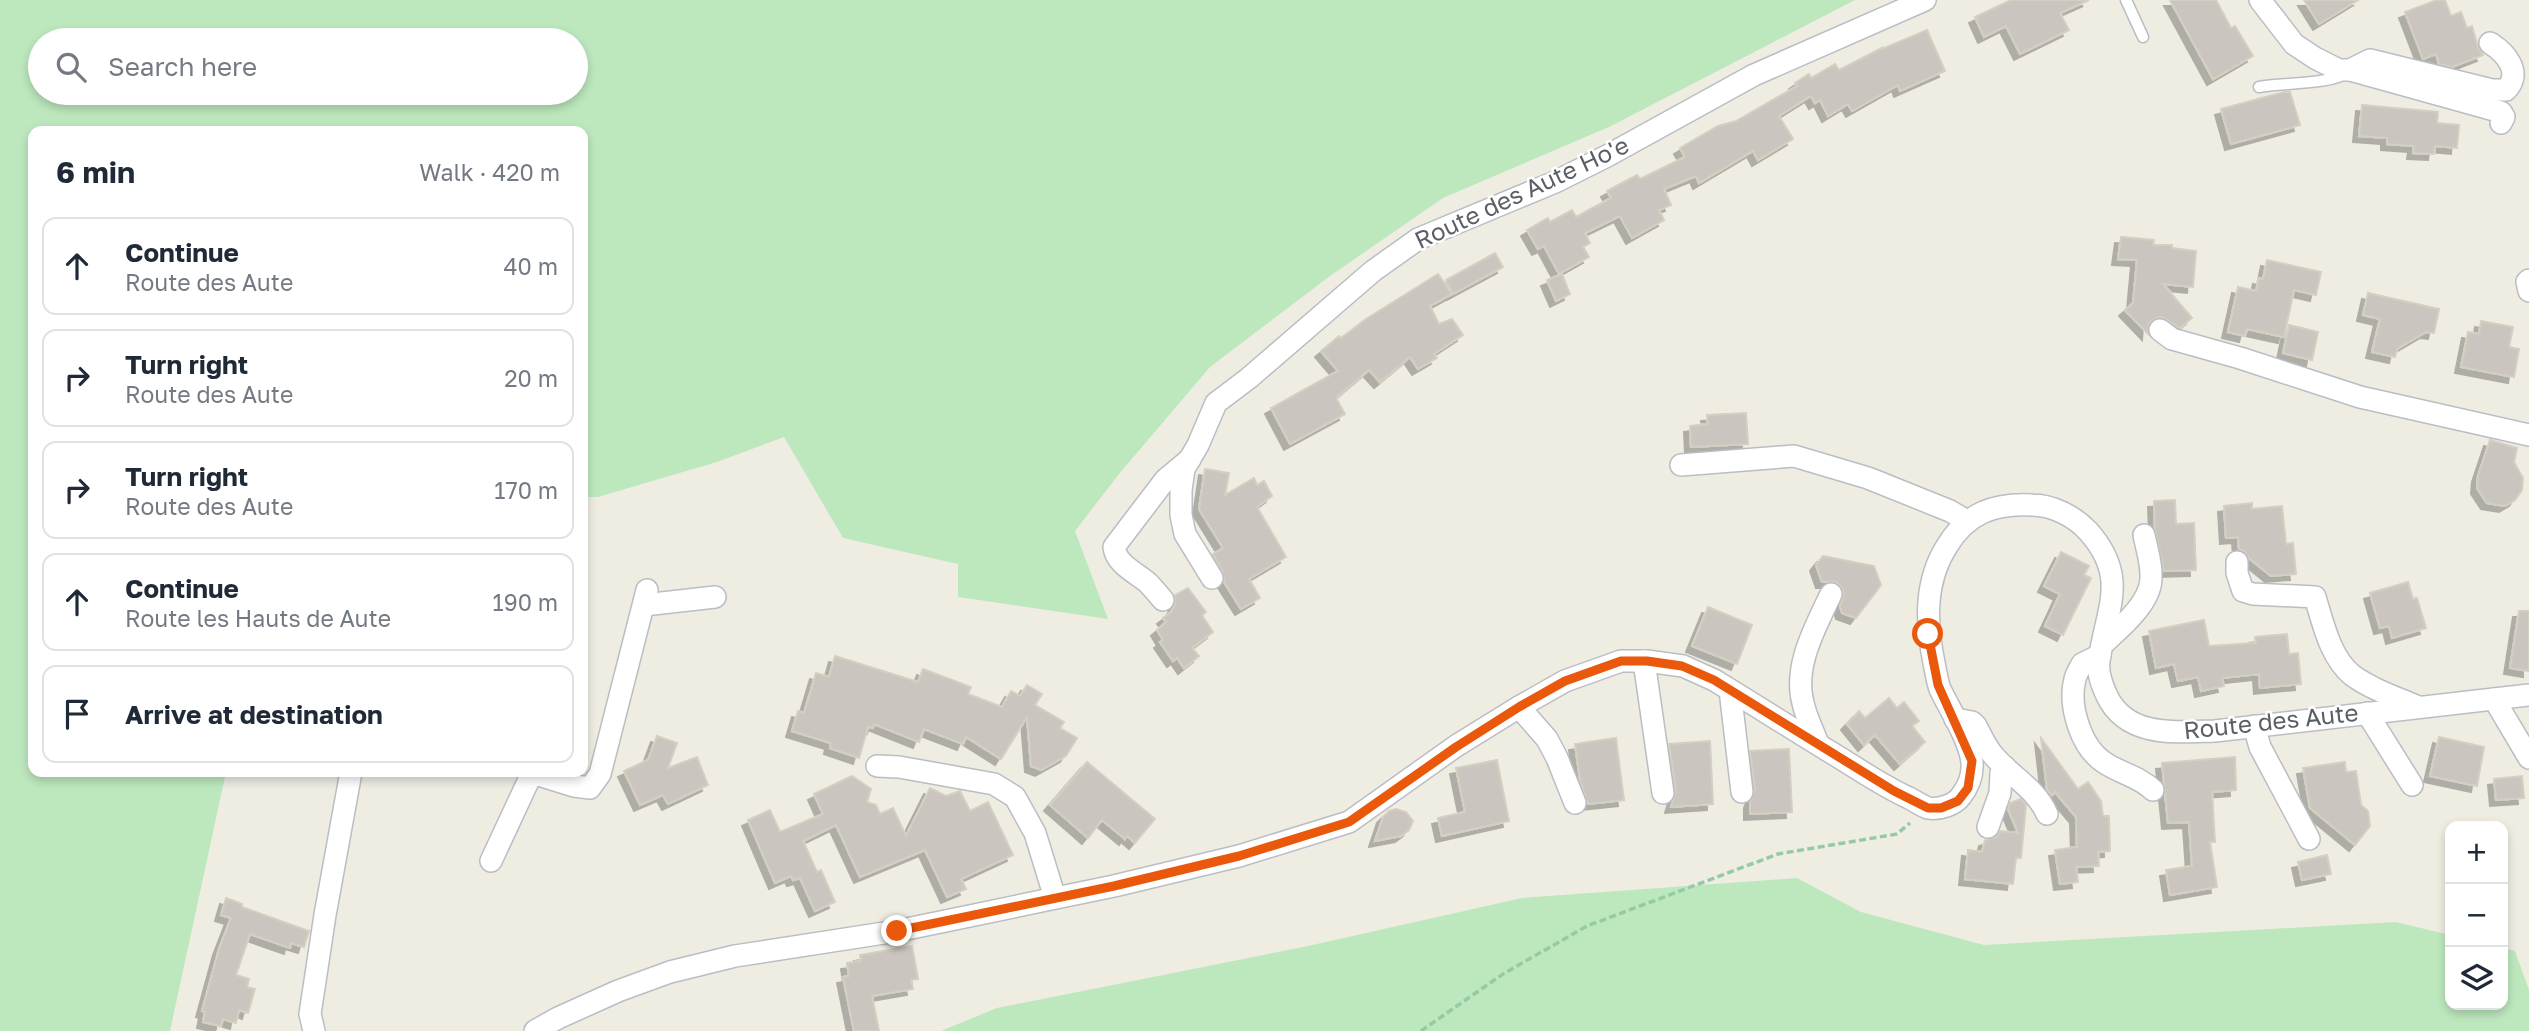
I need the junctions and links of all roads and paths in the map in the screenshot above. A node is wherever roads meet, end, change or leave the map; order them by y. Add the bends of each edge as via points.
1 (1925, 0) edge
2 (2126, 0) edge
3 (2260, 0) edge
4 (2143, 37) dead end
5 (2490, 43) dead end
6 (2350, 71) junction
7 (2259, 87) dead end
8 (2501, 123) dead end
9 (2529, 280) edge
10 (2529, 291) edge
11 (2161, 330) dead end
12 (2529, 435) edge
13 (1190, 459) junction
14 (1681, 465) dead end
15 (1967, 521) junction
16 (2144, 536) dead end
17 (2236, 562) dead end
18 (1212, 578) dead end
19 (1831, 594) dead end
20 (715, 597) dead end
21 (1163, 600) dead end
22 (2102, 650) junction
23 (1644, 661) junction
24 (1730, 690) junction
25 (2529, 695) edge
26 (2494, 699) junction
27 (1519, 707) junction
28 (2418, 707) junction
29 (2367, 713) junction
30 (1955, 719) junction
31 (2254, 726) junction
32 (1818, 744) junction
33 (2529, 758) edge
34 (877, 766) dead end
35 (2005, 767) junction
36 (350, 777) edge
37 (529, 777) edge
38 (546, 777) edge
39 (2412, 785) dead end
40 (2153, 790) dead end
41 (1742, 792) dead end
42 (1663, 793) dead end
43 (1575, 803) dead end
44 (1928, 808) junction
45 (2047, 814) dead end
46 (1988, 827) dead end
47 (2309, 839) dead end
48 (491, 861) dead end
49 (1055, 898) junction
50 (314, 1031) edge
51 (535, 1031) edge
52 (1421, 1031) edge

1 - 13 street, Route des Aute Ho'e via 1754,75 1555,182 1418,239 1373,271 1216,403
2 - 4 lane
3 - 6 street via 2294,44 2339,70
5 - 6 street via 2511,63 2514,74 2506,90 2370,60
6 - 7 lane via 2337,79
6 - 8 street via 2501,111
9 - 10 street
11 - 12 street via 2172,339 2360,397
13 - 18 street, Route des Aute Ho'e via 1184,469 1181,515 1185,534
13 - 21 street via 1165,480 1114,547 1115,555
14 - 15 street via 1794,456 1868,478
15 - 22 street, Route des Aute via 2003,506 2034,505 2063,512 2081,523 2109,567 2110,615
15 - 30 street, Route des Aute via 1941,554 1928,602 1928,634 1938,685
16 - 22 street via 2150,563 2148,593
17 - 28 street via 2243,591 2315,597 2336,656 2351,674
19 - 32 street via 1807,650 1800,683
20 - 38 street via 645,598 600,774 590,788
22 - 31 street, Route des Aute via 2101,683 2109,701 2138,727 2175,732
22 - 40 street via 2082,664 2075,679 2077,723 2104,763
23 - 24 street via 1682,666
23 - 27 street via 1621,661 1565,681
23 - 42 street
24 - 32 street
24 - 41 street
25 - 26 street, Route des Aute
26 - 28 street, Route des Aute
26 - 33 street
27 - 43 street via 1547,739
27 - 49 street via 1349,822 1239,856
28 - 29 street, Route des Aute
29 - 31 street, Route des Aute
29 - 39 street
30 - 35 street via 1972,722
30 - 44 street, Route des Aute via 1972,761 1968,788 1958,801
31 - 47 street via 2260,747
32 - 44 street
34 - 49 street via 983,781 1015,797 1035,833
35 - 45 street via 2041,800
35 - 46 street
36 - 50 street via 310,1014
37 - 48 street
44 - 52 path via 1897,834 1778,854 1587,926 1503,974
49 - 51 street via 696,965 618,990

